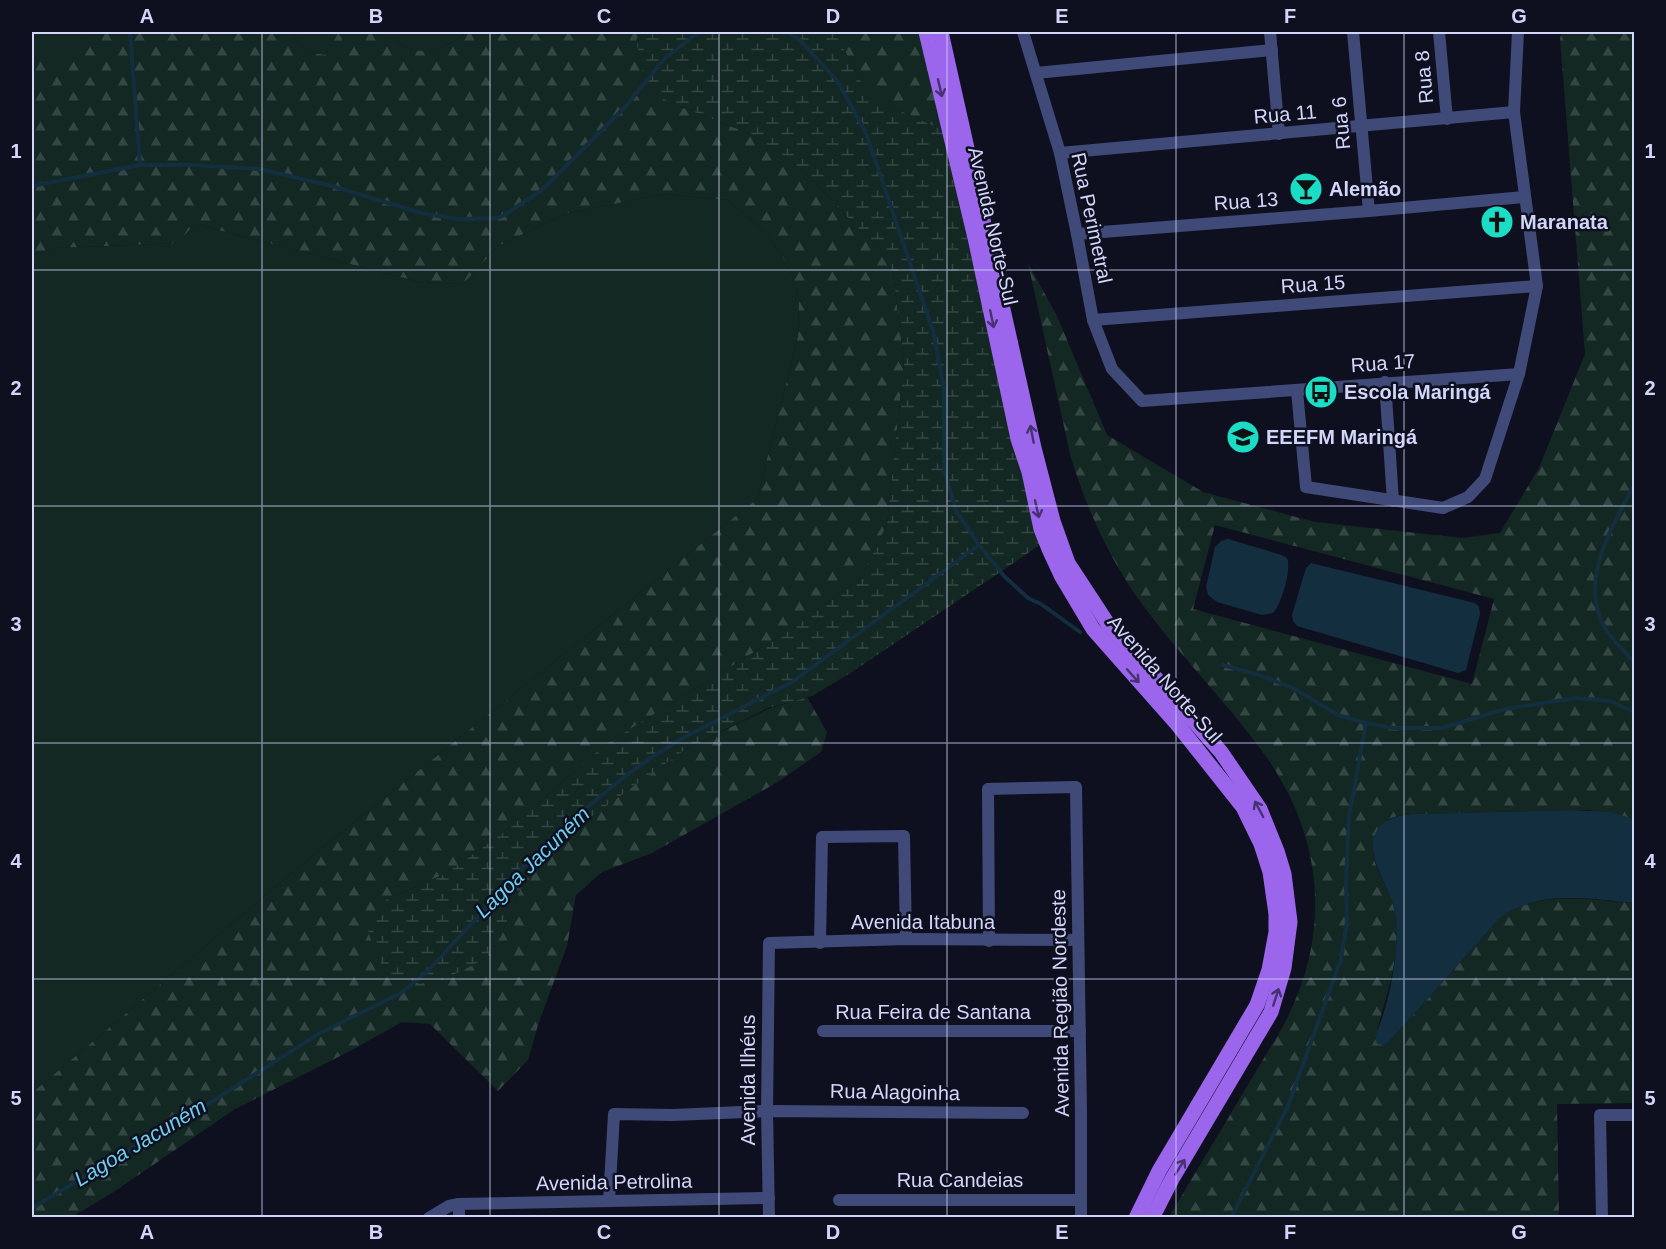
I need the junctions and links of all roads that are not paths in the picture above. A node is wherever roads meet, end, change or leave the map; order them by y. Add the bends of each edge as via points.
1 (926, 32) edge
2 (941, 32) edge
3 (1023, 32) edge
4 (1270, 32) edge
5 (1353, 32) edge
6 (1439, 32) edge
7 (1518, 32) edge
8 (1272, 50) junction
9 (1036, 73) junction
10 (1514, 112) junction
11 (1447, 119) junction
12 (1361, 127) junction
13 (1279, 134) junction
14 (1059, 153) junction
15 (1524, 197) junction
16 (1369, 212) junction
17 (1077, 234) junction
18 (1537, 286) junction
19 (1093, 320) junction
20 (1519, 374) junction
21 (1385, 382) junction
22 (1297, 391) junction
23 (1142, 402) joint
24 (1393, 501) junction
25 (906, 939) junction
26 (1078, 940) junction
27 (989, 941) junction
28 (769, 943) joint
29 (820, 943) junction
30 (823, 1031) dead end
31 (1080, 1031) junction
32 (767, 1111) junction
33 (1023, 1113) dead end
34 (1635, 1115) edge
35 (769, 1198) junction
36 (839, 1200) dead end
37 (1080, 1200) junction
38 (609, 1201) junction
39 (459, 1204) junction
40 (429, 1218) edge
41 (459, 1218) edge
42 (769, 1218) edge
43 (1081, 1218) edge
44 (1136, 1218) edge
45 (1152, 1218) edge
46 (1602, 1218) edge

1 -> 44 main road, Avenida Norte-Sul via 1018,439 1048,549 1093,629 1177,724 1243,807 1270,872 1276,932 1257,1005 1159,1171
45 -> 2 main road, Avenida Norte-Sul via 1271,1012 1288,947 1290,922 1284,874 1263,817 1242,781 1108,624 1068,563 1034,448
3 - 9 street, Rua Perimetral
4 - 8 street
5 - 12 street, Rua 6
6 - 11 street, Rua 8
7 - 10 street
8 - 9 street
8 - 13 street
9 - 14 street, Rua Perimetral
10 - 11 street, Rua 11
10 - 15 street
11 - 12 street, Rua 11
12 - 13 street, Rua 11
12 - 16 street, Rua 6
13 - 14 street, Rua 11
14 - 17 street, Rua Perimetral
15 - 16 street, Rua 13
15 - 18 street
16 - 17 street, Rua 13
17 - 19 street, Rua Perimetral
18 - 19 street, Rua 15
18 - 20 street
19 - 23 street, Rua Perimetral via 1112,369
20 - 21 street, Rua 17
20 - 24 street via 1485,479 1467,497 1443,508
21 - 22 street, Rua 17
21 - 24 street
22 - 23 street, Rua 17
22 - 24 street via 1306,487
25 - 27 street, Avenida Itabuna
25 - 29 street, Avenida Itabuna
25 - 29 street via 904,836 822,837
26 - 27 street, Avenida Itabuna
26 - 27 street, Avenida Região Nordeste via 1076,788 988,789
26 - 31 street, Avenida Região Nordeste
28 - 29 street, Avenida Itabuna
28 - 32 street, Avenida Ilhéus
30 - 31 street, Rua Feira de Santana
31 - 37 street, Avenida Região Nordeste
32 - 33 street, Rua Alagoinha
32 - 35 street, Avenida Ilhéus
32 - 38 street, Rua Alagoinha via 614,1114
34 - 46 street via 1600,1115
35 - 38 street, Avenida Petrolina
35 - 42 street, Avenida Ilhéus
36 - 37 street, Rua Candeias
37 - 43 street, Avenida Região Nordeste
38 - 39 street, Avenida Petrolina
39 - 40 street
39 - 41 street

